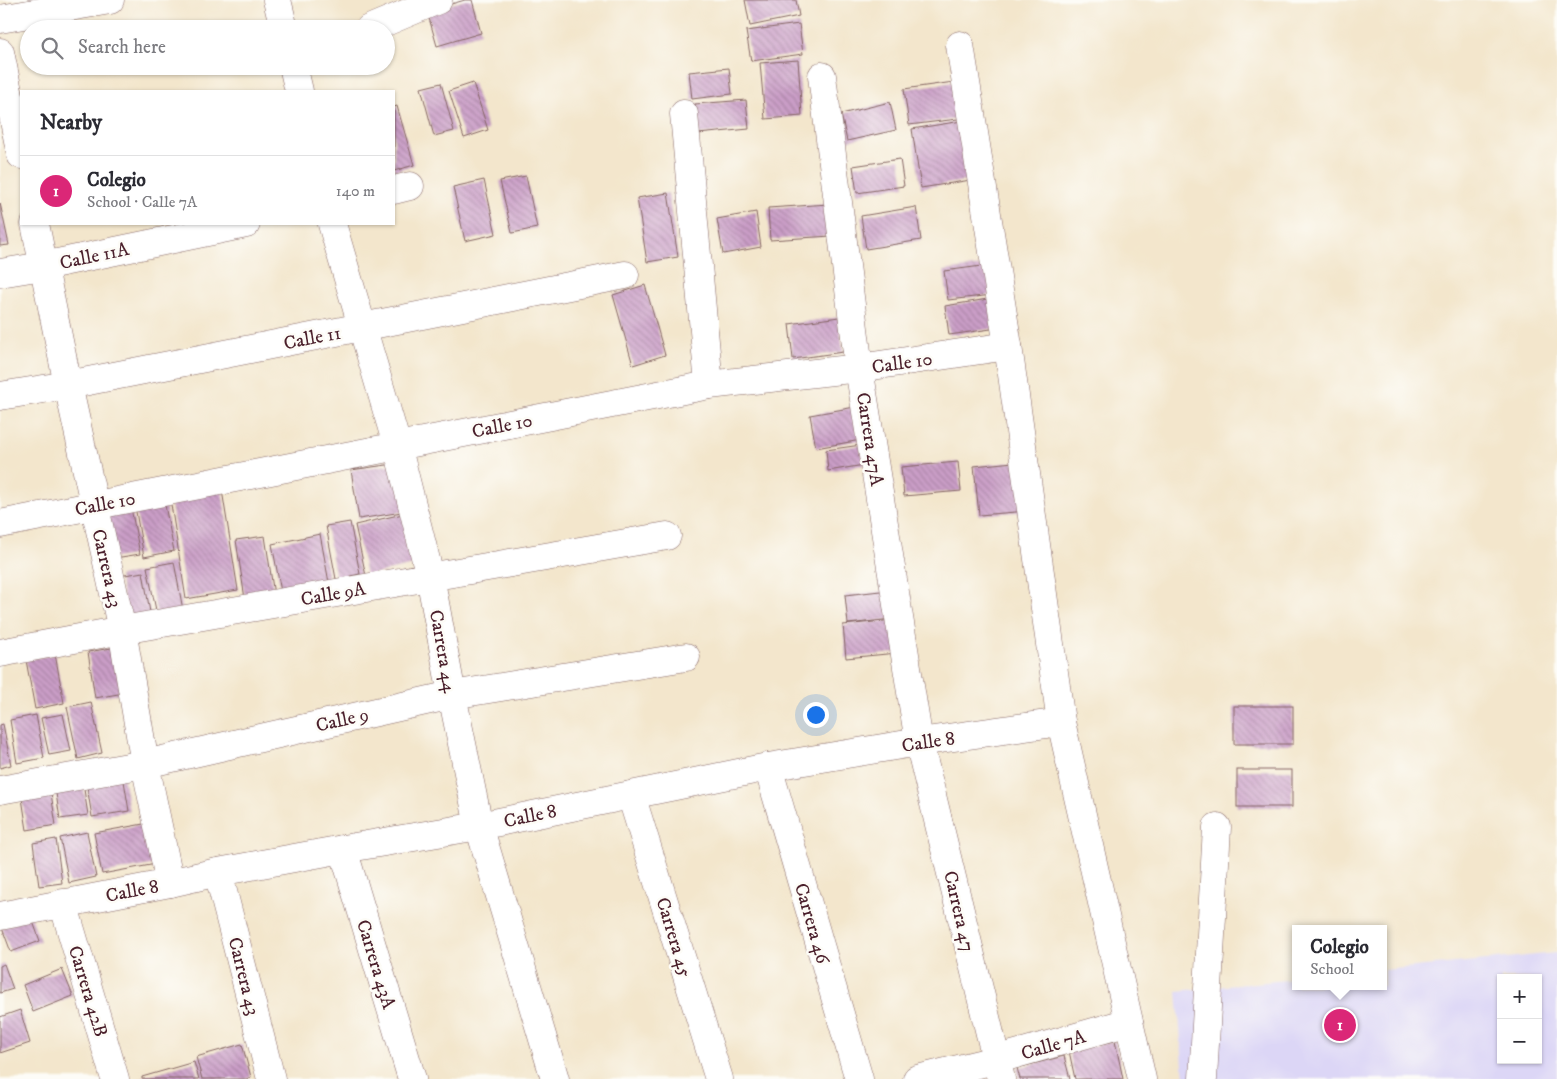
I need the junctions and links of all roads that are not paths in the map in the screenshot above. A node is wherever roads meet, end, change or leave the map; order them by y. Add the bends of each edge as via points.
1 (110, 0) edge
2 (278, 0) edge
3 (438, 0) edge
4 (0, 19) edge
5 (282, 20) edge
6 (390, 20) edge
7 (960, 45) dead end
8 (0, 52) edge
9 (822, 76) dead end
10 (684, 114) dead end
11 (15, 146) edge
12 (35, 225) edge
13 (241, 225) edge
14 (332, 225) edge
15 (43, 266) junction
16 (0, 273) edge
17 (625, 275) dead end
18 (361, 327) junction
19 (1008, 346) junction
20 (859, 368) junction
21 (68, 385) junction
22 (709, 386) junction
23 (0, 396) edge
24 (397, 446) junction
25 (94, 505) junction
26 (0, 524) edge
27 (667, 536) dead end
28 (430, 576) junction
29 (122, 630) junction
30 (0, 653) edge
31 (686, 657) dead end
32 (452, 695) junction
33 (1061, 722) junction
34 (919, 742) junction
35 (144, 764) junction
36 (768, 767) junction
37 (0, 790) edge
38 (631, 795) junction
39 (479, 826) junction
40 (1217, 827) dead end
41 (343, 849) junction
42 (218, 872) junction
43 (170, 883) junction
44 (63, 903) junction
45 (0, 916) edge
46 (1129, 1022) junction
47 (998, 1070) edge
48 (115, 1079) edge
49 (272, 1079) edge
50 (412, 1079) edge
51 (555, 1079) edge
52 (719, 1079) edge
53 (859, 1079) edge
54 (917, 1079) edge
55 (1142, 1079) edge
56 (1203, 1079) edge

1 - 4 street
2 - 5 street
3 - 6 street
7 - 19 street
8 - 11 street
9 - 20 street, Carrera 47A
10 - 22 street
12 - 15 street, Carrera 43
13 - 15 street, Calle 11A
14 - 18 street, Carrera 44
15 - 16 street, Calle 11A
15 - 21 street, Carrera 43
17 - 18 street, Calle 11
18 - 21 street, Calle 11
18 - 24 street, Carrera 44
19 - 20 street, Calle 10
19 - 33 street
20 - 22 street, Calle 10
20 - 34 street, Carrera 47A
21 - 23 street, Calle 11
21 - 25 street, Carrera 43
22 - 24 street, Calle 10
24 - 25 street, Calle 10
24 - 28 street, Carrera 44
25 - 26 street, Calle 10
25 - 29 street, Carrera 43
27 - 28 street, Calle 9A
28 - 29 street, Calle 9A
28 - 32 street, Carrera 44
29 - 30 street, Calle 9A
29 - 35 street, Carrera 43
31 - 32 street, Calle 9
32 - 35 street, Calle 9
32 - 39 street, Carrera 44
33 - 34 street, Calle 8
33 - 46 street
34 - 36 street, Calle 8
34 - 47 street, Carrera 47
35 - 37 street, Calle 9
35 - 43 street, Carrera 43
36 - 38 street, Calle 8
36 - 53 street, Carrera 46
38 - 39 street, Calle 8
38 - 52 street, Carrera 45
39 - 41 street, Calle 8
39 - 51 street, Carrera 44
40 - 56 street
41 - 42 street, Calle 8
41 - 50 street, Carrera 43A
42 - 43 street, Calle 8
42 - 49 street, Carrera 43
43 - 44 street, Calle 8
44 - 45 street, Calle 8
44 - 48 street, Carrera 42B
46 - 47 street, Calle 7A
46 - 55 street
47 - 54 street, Calle 7A

